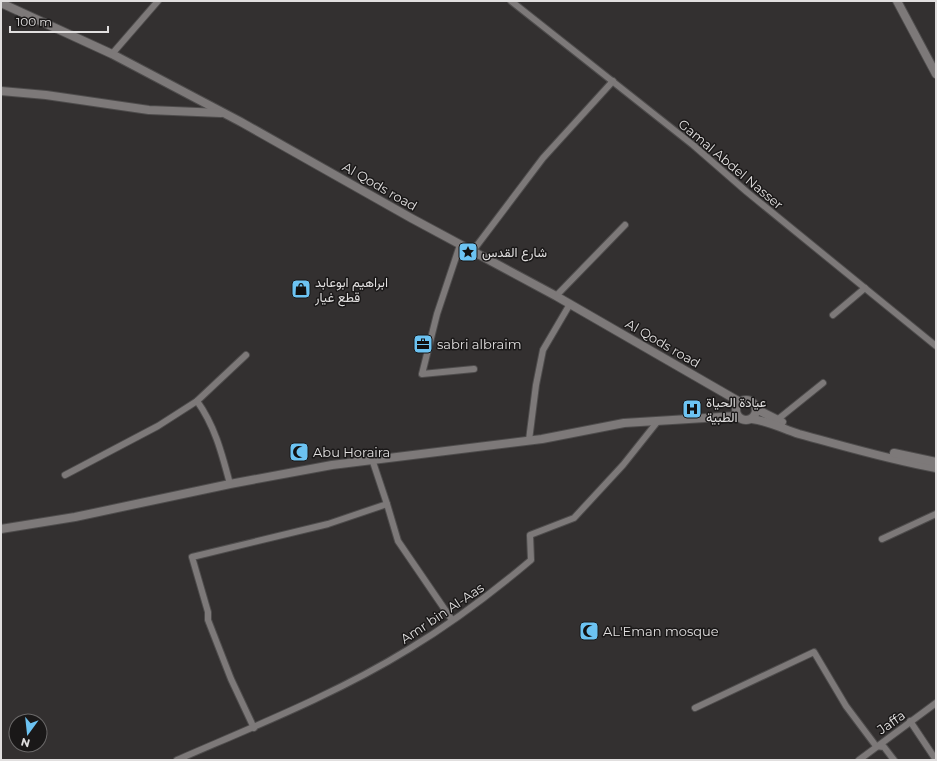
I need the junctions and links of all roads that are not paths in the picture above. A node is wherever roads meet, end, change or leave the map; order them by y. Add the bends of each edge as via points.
1 (158, 1) edge
2 (511, 1) edge
3 (897, 1) edge
4 (1, 4) edge
5 (112, 54) junction
6 (936, 74) edge
7 (613, 81) junction
8 (1, 91) edge
9 (223, 114) junction
10 (624, 225) dead end
11 (460, 245) junction
12 (472, 252) junction
13 (865, 288) junction
14 (556, 296) junction
15 (570, 304) junction
16 (833, 315) dead end
17 (936, 346) edge
18 (246, 355) dead end
19 (474, 369) dead end
20 (823, 384) dead end
21 (197, 402) junction
22 (740, 402) junction
23 (756, 409) junction
24 (738, 416) junction
25 (752, 419) junction
26 (777, 420) junction
27 (658, 422) junction
28 (529, 440) junction
29 (372, 459) junction
30 (936, 462) edge
31 (936, 468) edge
32 (65, 475) dead end
33 (230, 484) junction
34 (387, 504) junction
35 (936, 514) edge
36 (1, 529) edge
37 (882, 539) dead end
38 (452, 620) junction
39 (936, 703) edge
40 (695, 708) dead end
41 (910, 721) junction
42 (254, 728) junction
43 (876, 746) junction
44 (177, 760) edge
45 (859, 760) edge
46 (894, 760) edge
47 (936, 760) edge

1 - 5 street
2 - 7 street, Gamal Abdel Nasser
3 - 6 main road
4 - 5 main road, Al Qods road
5 - 9 main road, Al Qods road
7 - 12 street via 543,158
7 - 13 street, Gamal Abdel Nasser
8 - 9 main road via 149,110
9 - 11 main road, Al Qods road
10 - 14 street
11 - 12 main road, Al Qods road
11 - 19 street via 437,314 422,374
12 - 14 main road, Al Qods road
13 - 16 street
13 - 17 street, Gamal Abdel Nasser
14 - 15 main road, Al Qods road
15 - 22 main road, Al Qods road
15 - 28 street via 543,350
18 - 21 street
20 - 26 street
21 - 32 street via 158,426
21 - 33 street via 216,433
22 - 23 main road via 751,401
22 - 24 main road via 736,409
23 - 25 main road
23 - 26 main road
24 - 25 main road via 745,421
24 - 27 main road
25 - 31 main road via 856,450
26 - 30 main road via 862,446
27 - 28 main road via 624,423
27 - 38 street, Amr bin Al-Aas via 574,518 530,535 531,560 489,595
28 - 29 main road
29 - 33 main road
29 - 34 street
33 - 36 main road via 75,517
34 - 38 street via 398,540
34 - 42 street via 328,524 192,557 208,620
35 - 37 street
38 - 42 street, Amr bin Al-Aas via 408,649 343,685
39 - 41 street, Jaffa
40 - 43 street via 814,652 846,706
41 - 43 street, Jaffa
41 - 47 street
42 - 44 street, Amr bin Al-Aas
43 - 45 street, Jaffa
43 - 46 street via 884,747

